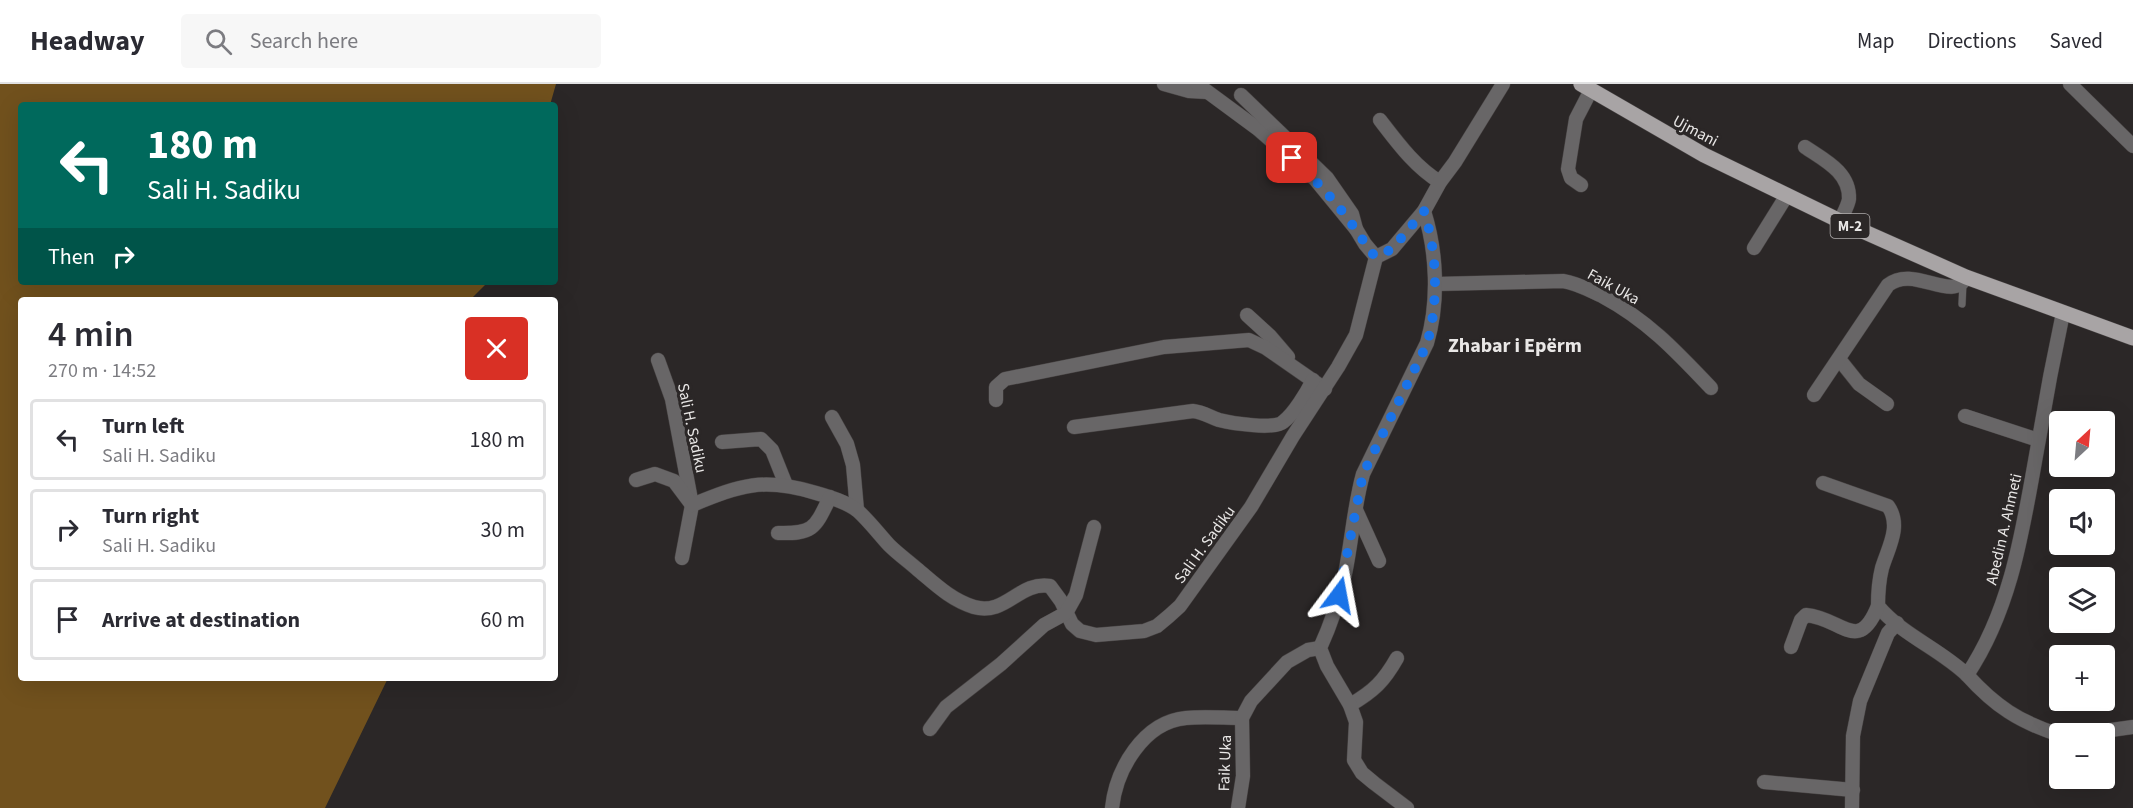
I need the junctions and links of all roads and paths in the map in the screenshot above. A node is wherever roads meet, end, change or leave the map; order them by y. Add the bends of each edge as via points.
1 (1164, 84) edge
2 (1503, 84) edge
3 (2070, 84) edge
4 (1586, 87) edge
5 (1202, 88) edge
6 (1241, 95) dead end
7 (1380, 120) dead end
8 (2133, 146) edge
9 (1805, 147) dead end
10 (1440, 182) junction
11 (1581, 185) dead end
12 (1787, 195) junction
13 (1424, 211) junction
14 (1839, 221) junction
15 (1356, 229) junction
16 (1754, 248) dead end
17 (1376, 257) junction
18 (1964, 280) junction
19 (1436, 284) junction
20 (1962, 304) dead end
21 (2063, 313) junction
22 (1246, 315) dead end
23 (2133, 338) edge
24 (1839, 359) junction
25 (658, 360) dead end
26 (1292, 365) junction
27 (1313, 380) junction
28 (1325, 388) junction
29 (1711, 388) dead end
30 (1814, 395) dead end
31 (996, 400) dead end
32 (1887, 404) dead end
33 (1965, 416) dead end
34 (832, 417) dead end
35 (1074, 427) dead end
36 (2038, 440) junction
37 (722, 442) dead end
38 (636, 480) dead end
39 (1823, 483) dead end
40 (786, 485) junction
41 (831, 497) junction
42 (692, 505) junction
43 (857, 510) junction
44 (1356, 510) junction
45 (1094, 527) dead end
46 (778, 533) dead end
47 (682, 558) dead end
48 (1379, 561) dead end
49 (1878, 606) junction
50 (1066, 613) junction
51 (1897, 623) junction
52 (1791, 647) dead end
53 (1320, 648) junction
54 (1398, 658) dead end
55 (1967, 675) junction
56 (1350, 705) junction
57 (1242, 718) junction
58 (2133, 728) edge
59 (930, 729) dead end
60 (2115, 730) edge
61 (2049, 731) edge
62 (1764, 782) dead end
63 (1852, 790) junction
64 (1112, 808) edge
65 (1238, 808) edge
66 (1407, 808) edge
67 (1852, 808) edge

1 - 5 street via 1189,91
2 - 10 street
3 - 8 street
4 - 11 street, Ujmani via 1568,169 1571,178
4 - 12 main road, Ujmani / M-2 via 1704,155
5 - 15 street via 1258,129 1315,180
6 - 15 street via 1327,178 1352,214
7 - 10 street via 1427,174
9 - 14 street via 1836,168 1847,182 1849,201
10 - 13 street
12 - 14 main road, Ujmani / M-2
12 - 16 street
13 - 17 street via 1392,249
13 - 19 street
14 - 18 main road, Ujmani / M-2
15 - 17 street
17 - 28 street, Sali H. Sadiku via 1356,335
18 - 20 lane
18 - 21 main road, Ujmani / M-2
18 - 24 street, Ujmani via 1958,287 1950,288 1910,277 1894,280
19 - 29 street, Faik Uka via 1573,282 1643,321
19 - 44 street via 1427,344 1363,474
21 - 23 main road, Ujmani / M-2
21 - 36 street, Abedin A. Ahmeti
22 - 26 street via 1287,354
24 - 30 street, Ujmani
24 - 32 street via 1859,384
25 - 42 street, Sali H. Sadiku via 672,399
26 - 27 street
26 - 31 street via 1249,340 1171,346 1005,380 996,387
27 - 28 street
27 - 35 street via 1283,423 1274,426 1221,420 1193,411
28 - 50 street, Sali H. Sadiku via 1251,507 1169,616 1144,631 1096,635 1080,631
33 - 36 street
34 - 43 street via 853,465
36 - 55 street, Abedin A. Ahmeti via 2014,566 1987,639
37 - 40 street, Sali H. Sadiku via 761,440 772,450
38 - 42 street, Sali H. Sadiku via 655,474 674,481
39 - 49 street via 1888,506 1892,511 1895,528 1882,569
40 - 41 street, Sali H. Sadiku
40 - 42 street, Sali H. Sadiku via 763,483 730,489
41 - 43 street, Sali H. Sadiku
41 - 46 street via 817,525 799,533
42 - 47 street, Sali H. Sadiku
43 - 50 street, Sali H. Sadiku via 892,548 938,588 962,603 990,608 1038,584 1050,586 1057,593
44 - 48 street
44 - 53 street via 1345,573
45 - 50 street via 1076,595
49 - 51 street
49 - 52 street via 1865,629 1858,632 1806,615
50 - 59 street via 1044,625 946,707
51 - 55 street
51 - 63 street via 1888,633 1860,701 1853,736
53 - 56 street
53 - 57 street, Faik Uka via 1287,662 1251,701
54 - 56 street via 1371,693
55 - 61 street via 2015,717
56 - 66 street via 1356,722 1354,760 1368,778
57 - 64 street, Faik Uka via 1185,718 1149,735 1124,765
57 - 65 street, Faik Uka via 1243,776
58 - 60 street
62 - 63 street
63 - 67 street

